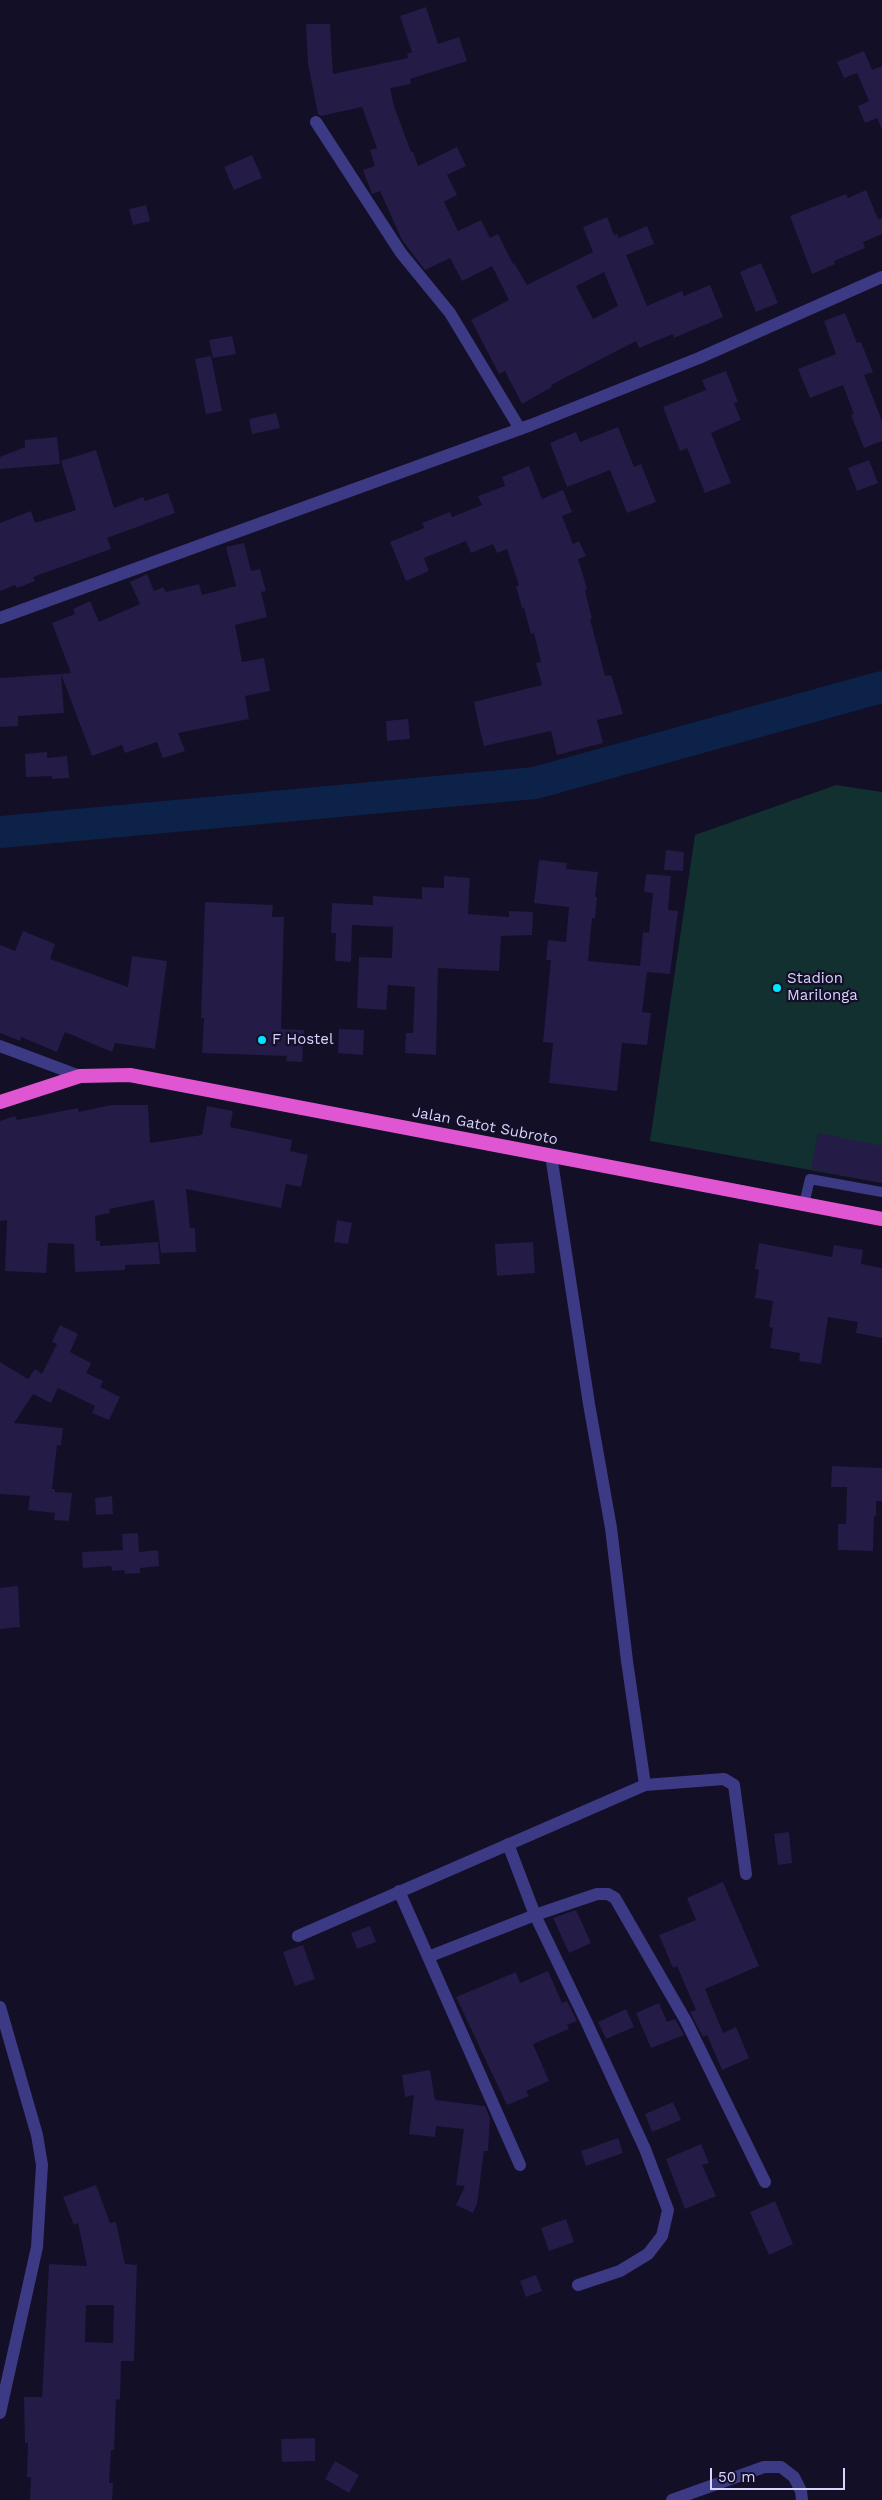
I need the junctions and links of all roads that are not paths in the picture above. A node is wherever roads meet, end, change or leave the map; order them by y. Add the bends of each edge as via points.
1 (316, 122) dead end
2 (882, 277) edge
3 (520, 429) junction
4 (0, 618) edge
5 (0, 1046) edge
6 (80, 1076) junction
7 (0, 1102) edge
8 (551, 1155) junction
9 (882, 1192) edge
10 (804, 1204) junction
11 (882, 1220) edge
12 (645, 1785) junction
13 (508, 1844) junction
14 (746, 1874) dead end
15 (398, 1891) junction
16 (535, 1915) junction
17 (298, 1936) dead end
18 (428, 1957) junction
19 (0, 2007) edge
20 (520, 2165) dead end
21 (765, 2182) dead end
22 (578, 2285) dead end
23 (0, 2413) edge
24 (672, 2500) edge
25 (802, 2500) edge

1 - 3 street via 401,253 450,313
2 - 3 street via 699,358
3 - 4 street
5 - 6 street
6 - 7 highway, Jalan Gatot Subroto
6 - 8 highway, Jalan Gatot Subroto via 130,1075 196,1086
8 - 10 highway, Jalan Gatot Subroto
8 - 12 street via 611,1528 626,1661
9 - 10 lane via 810,1179
10 - 11 highway, Jalan Gatot Subroto
12 - 13 street
12 - 14 street via 724,1779 734,1785
13 - 15 street
13 - 16 street
15 - 17 street
15 - 18 street
16 - 18 street
16 - 21 street via 598,1894 608,1894 620,1904 686,2021
16 - 22 street via 614,2080 668,2210 662,2236 648,2254 620,2271
18 - 20 street
19 - 23 street via 37,2135 42,2165 37,2247
24 - 25 street via 764,2467 781,2467 794,2477

